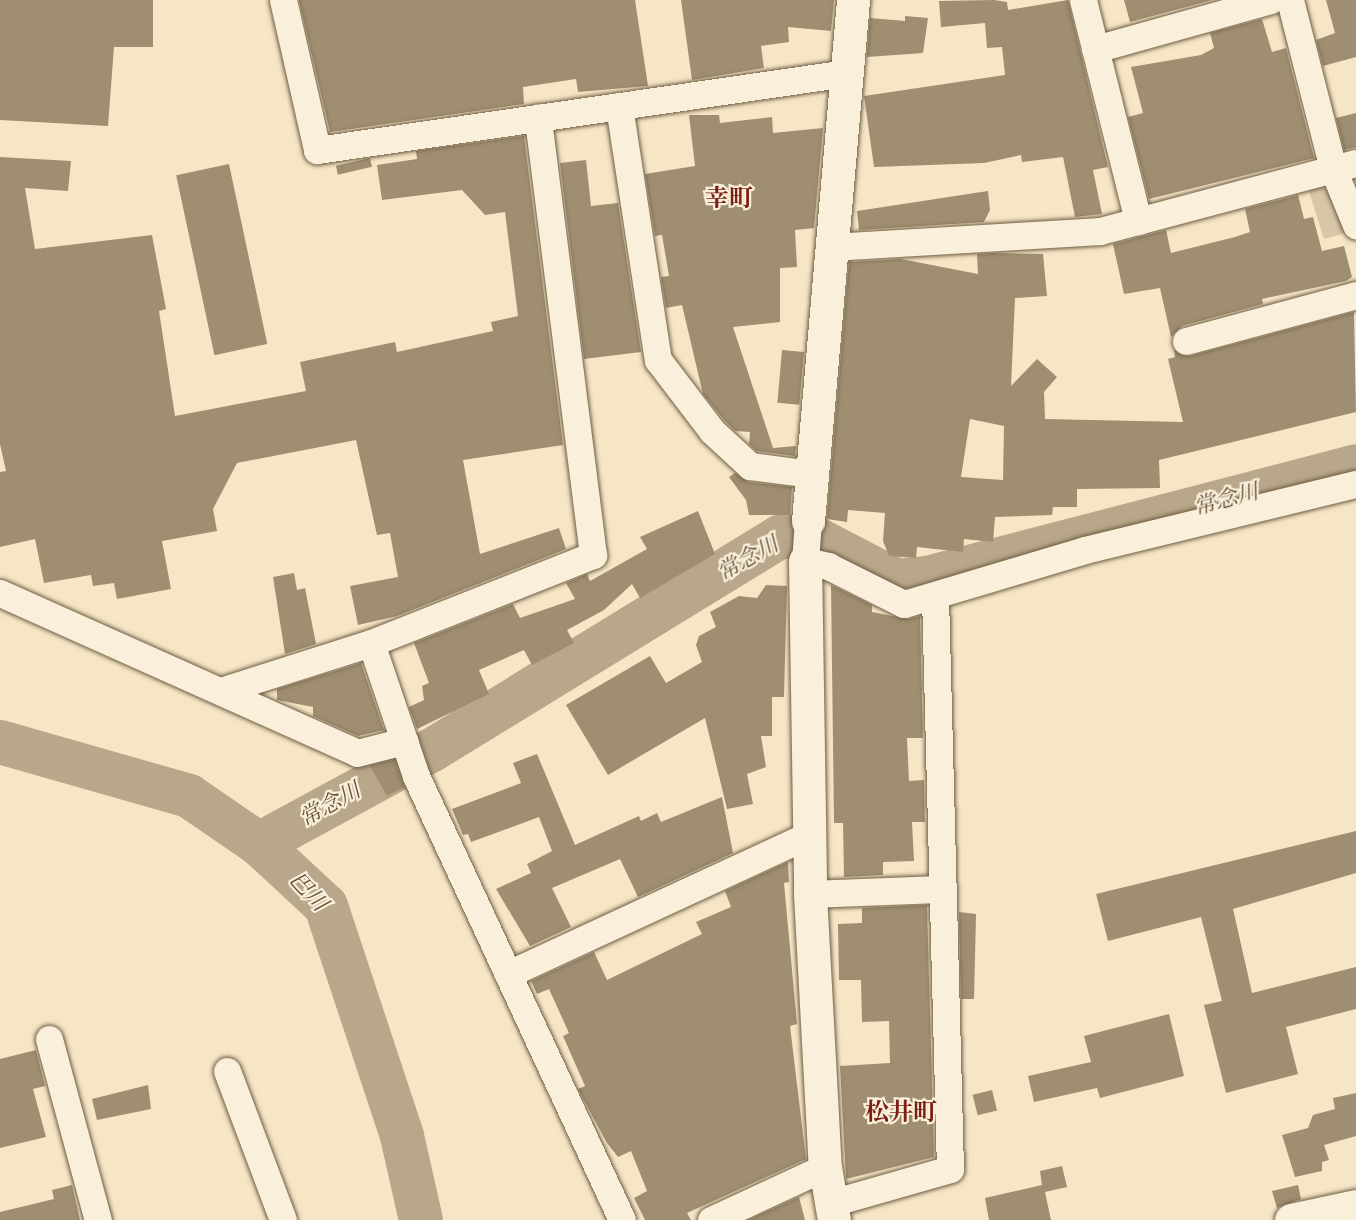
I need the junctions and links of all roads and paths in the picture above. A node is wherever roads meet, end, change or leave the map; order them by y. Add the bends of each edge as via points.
1 (283, 0) edge
2 (853, 0) edge
3 (1083, 0) edge
4 (1270, 0) edge
5 (1290, 0) edge
6 (1095, 49) junction
7 (847, 73) junction
8 (619, 106) junction
9 (538, 117) junction
10 (1344, 166) edge
11 (1138, 221) junction
12 (1356, 225) edge
13 (832, 247) junction
14 (1356, 295) edge
15 (1186, 341) dead end
16 (812, 474) junction
17 (1356, 484) edge
18 (808, 521) joint
19 (805, 561) junction
20 (0, 593) edge
21 (935, 598) junction
22 (372, 643) junction
23 (220, 691) junction
24 (404, 741) junction
25 (809, 835) junction
26 (939, 889) junction
27 (810, 894) junction
28 (508, 974) junction
29 (49, 1039) dead end
30 (227, 1071) dead end
31 (825, 1167) junction
32 (1356, 1206) edge
33 (832, 1212) edge
34 (98, 1220) edge
35 (283, 1220) edge
36 (622, 1220) edge
37 (711, 1220) edge
38 (1291, 1220) edge

1 - 9 street via 317,150
2 - 7 street
3 - 6 street
4 - 6 street
5 - 10 street
6 - 11 street
7 - 8 street
7 - 13 street
8 - 9 street
8 - 16 street via 658,360 712,431 750,466
9 - 22 street via 593,555
10 - 11 street
10 - 12 street
11 - 13 street via 1100,231
13 - 16 street
14 - 15 street
16 - 18 street
17 - 21 street via 1085,550
18 - 19 street
19 - 21 street via 828,566 884,599 904,604
19 - 25 street
20 - 23 street
21 - 26 street
22 - 23 street
22 - 24 street
23 - 24 street via 357,753
24 - 28 street via 416,776
25 - 27 street
25 - 28 street
26 - 27 street
26 - 33 street via 950,1169
27 - 31 street
28 - 36 street
29 - 34 street
30 - 35 street
31 - 33 street
31 - 37 street
32 - 38 street

